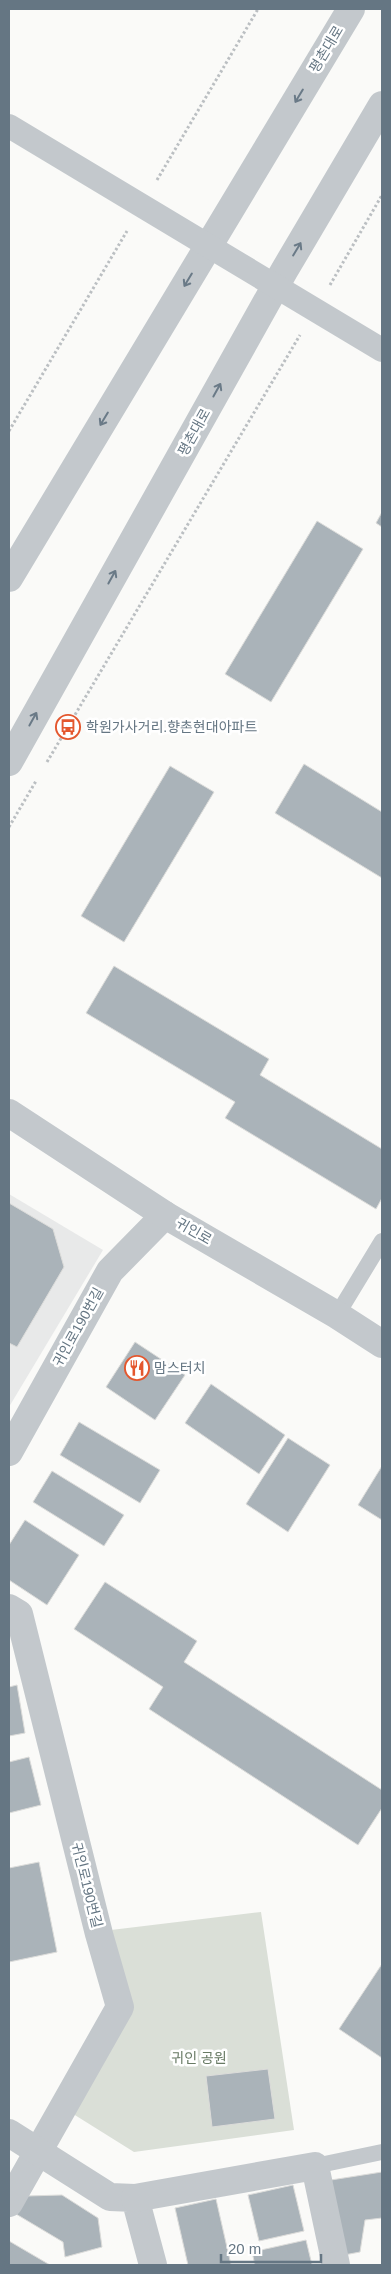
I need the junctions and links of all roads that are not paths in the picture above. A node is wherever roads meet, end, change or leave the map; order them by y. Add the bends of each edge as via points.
1 (351, 9) edge
2 (382, 105) edge
3 (9, 126) edge
4 (382, 350) edge
5 (9, 578) edge
6 (9, 762) edge
7 (9, 1113) edge
8 (165, 1215) junction
9 (382, 1241) edge
10 (337, 1315) junction
11 (382, 1344) edge
12 (9, 1452) edge
13 (9, 1608) edge
14 (9, 2133) edge
15 (39, 2151) junction
16 (382, 2152) edge
17 (315, 2166) junction
18 (135, 2198) junction
19 (9, 2203) edge
20 (153, 2265) edge
21 (336, 2265) edge

1 -> 5 street, 평촌대로
6 -> 2 street, 평촌대로 via 284,271
3 - 4 street, bridge
7 - 8 street, 귀인로
8 - 10 street, 귀인로
8 - 12 street, 귀인로190번길 via 110,1271
9 - 10 lane
10 - 11 street, 귀인로
13 - 15 street, 귀인로190번길 via 19,1614 120,2007
14 - 15 street
15 - 18 street via 110,2197
15 - 19 street, 귀인로190번길
16 - 17 lane
17 - 18 street
17 - 21 street
18 - 20 street

